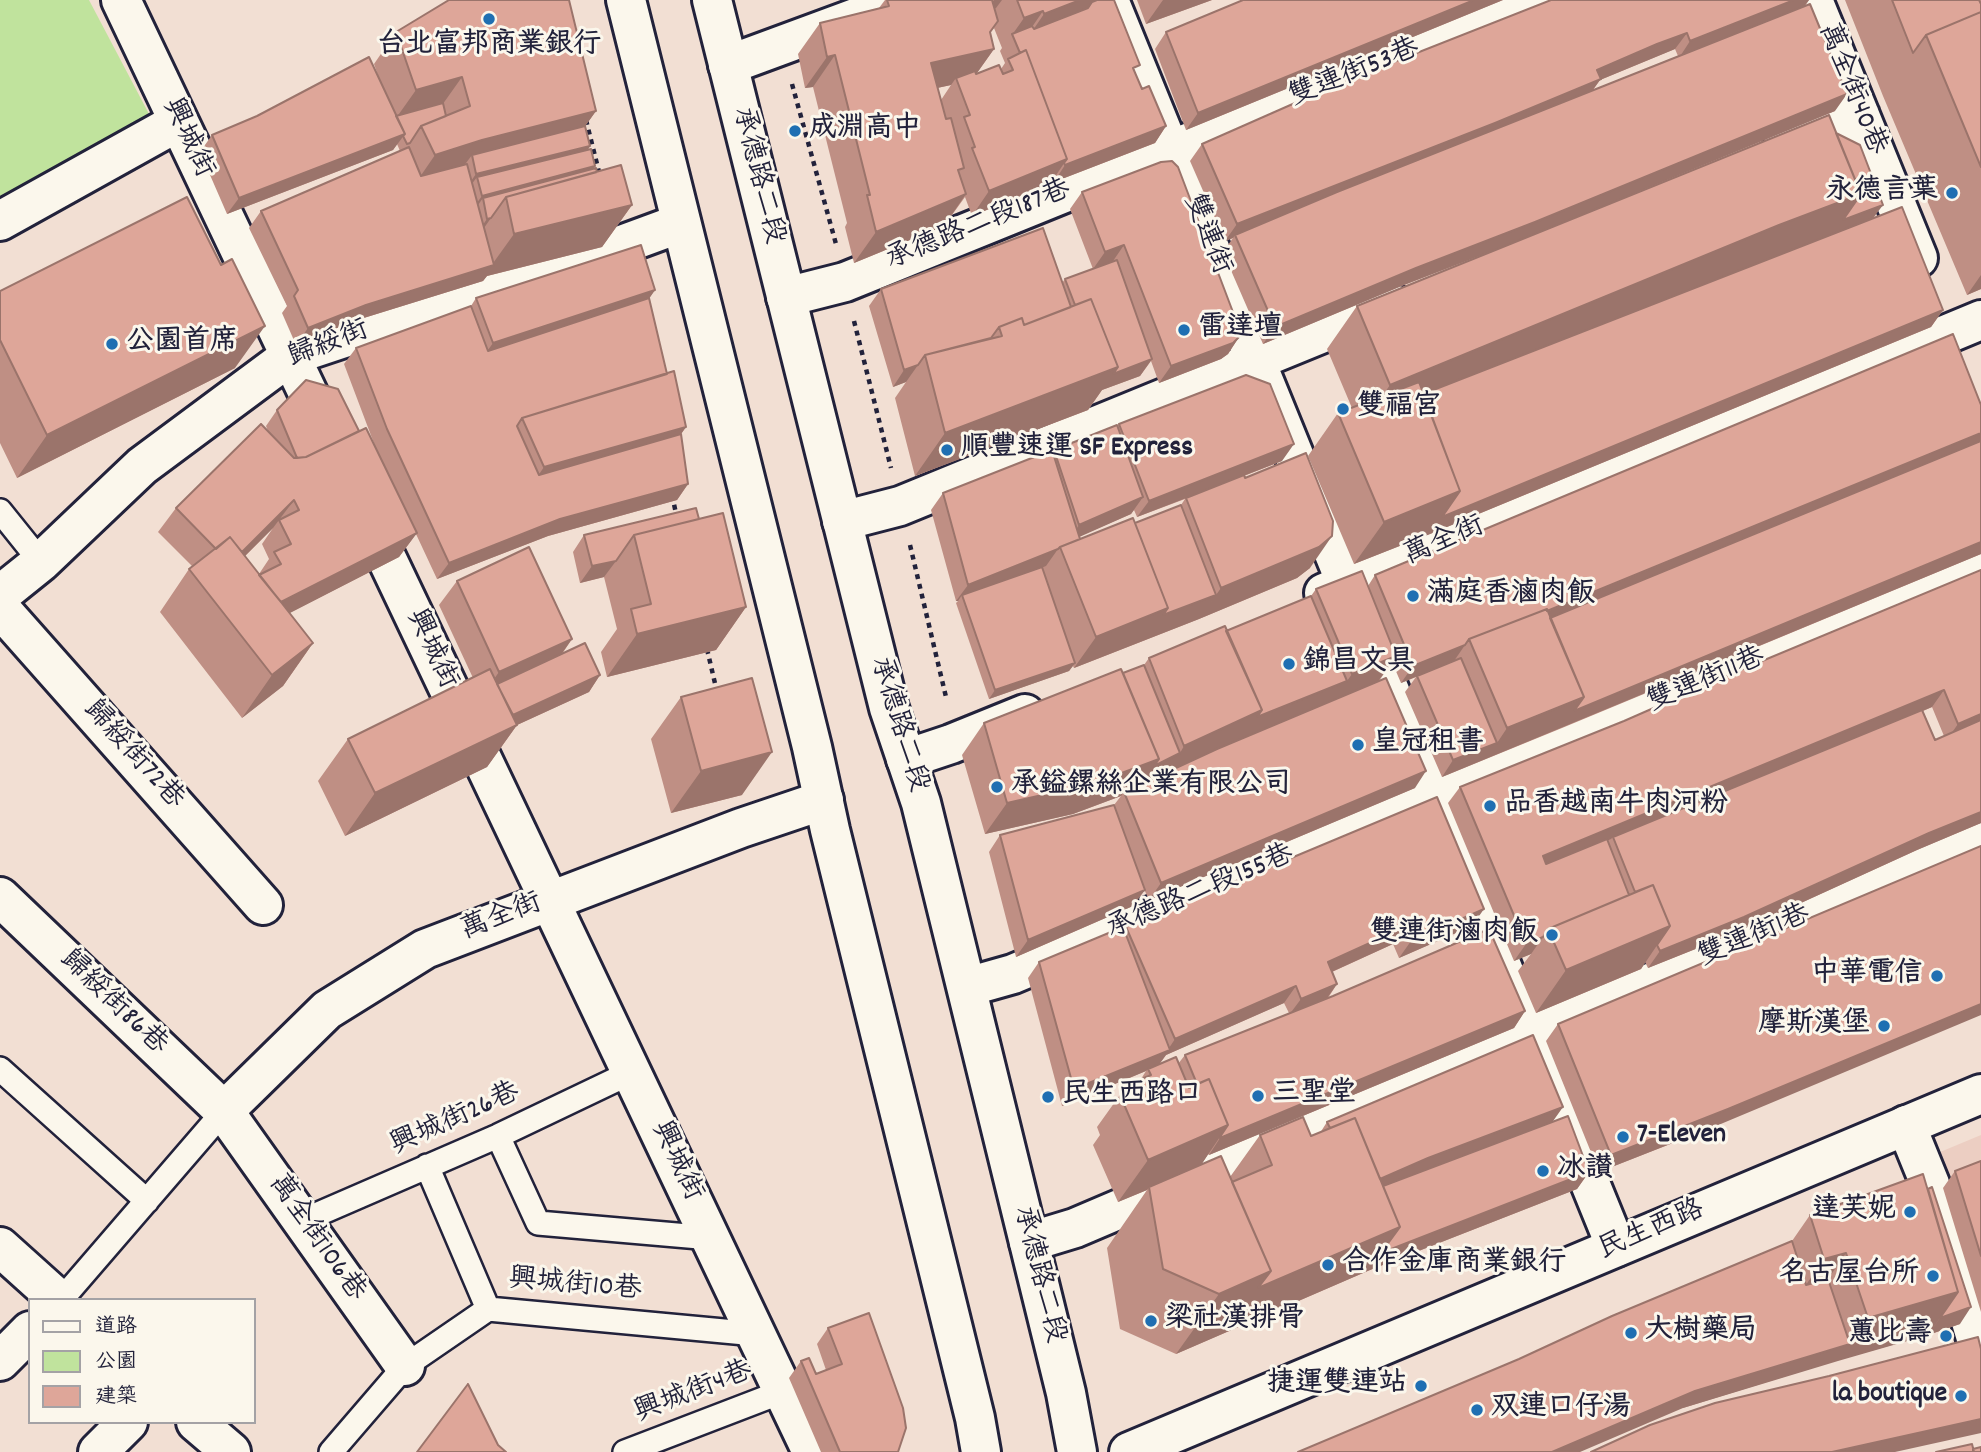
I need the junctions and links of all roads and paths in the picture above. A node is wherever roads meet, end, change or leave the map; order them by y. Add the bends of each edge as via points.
1 (121, 0) edge
2 (626, 0) edge
3 (712, 0) edge
4 (904, 0) edge
5 (1109, 0) edge
6 (1540, 0) edge
7 (1813, 0) edge
8 (782, 46) junction
9 (728, 65) junction
10 (1860, 115) junction
11 (585, 116) edge
12 (178, 122) junction
13 (1170, 151) junction
14 (1757, 156) edge
15 (601, 181) edge
16 (0, 221) edge
17 (681, 223) junction
18 (845, 282) junction
19 (1423, 293) edge
20 (786, 297) junction
21 (1953, 325) edge
22 (290, 356) junction
23 (1256, 360) junction
24 (671, 494) edge
25 (900, 506) junction
26 (0, 511) edge
27 (678, 521) edge
28 (842, 521) junction
29 (41, 562) junction
30 (1981, 567) edge
31 (1347, 584) junction
32 (0, 595) edge
33 (1296, 604) edge
34 (0, 608) edge
35 (706, 643) edge
36 (946, 697) dead end
37 (719, 698) edge
38 (1054, 702) edge
39 (906, 759) junction
40 (1433, 796) junction
41 (824, 800) junction
42 (1981, 842) edge
43 (0, 897) edge
44 (549, 901) junction
45 (263, 905) dead end
46 (967, 987) junction
47 (1529, 1033) junction
48 (0, 1069) edge
49 (632, 1072) junction
50 (1981, 1094) edge
51 (224, 1111) junction
52 (1906, 1125) junction
53 (498, 1136) junction
54 (427, 1166) junction
55 (147, 1201) junction
56 (302, 1221) junction
57 (711, 1238) junction
58 (1028, 1242) junction
59 (0, 1247) edge
60 (1616, 1247) junction
61 (58, 1298) edge
62 (62, 1298) edge
63 (488, 1309) junction
64 (28, 1333) edge
65 (756, 1334) junction
66 (1981, 1355) edge
67 (0, 1361) edge
68 (405, 1366) junction
69 (784, 1391) junction
70 (126, 1424) edge
71 (198, 1424) edge
72 (97, 1452) edge
73 (231, 1452) edge
74 (331, 1452) edge
75 (625, 1452) edge
76 (812, 1452) edge
77 (981, 1452) edge
78 (1077, 1452) edge
79 (1129, 1452) edge

1 - 12 street, 興城街
2 - 17 street
3 - 9 street, 承德路二段
4 - 8 street
5 - 13 street, 雙連街
6 - 13 street, 雙連街53巷
7 - 10 street, 萬全街40巷
8 - 9 street
8 - 18 path
9 - 20 street, 承德路二段
10 - 14 street
10 - 21 street, 萬全街40巷
11 - 15 path
12 - 16 street
12 - 22 street, 興城街
13 - 18 street, 承德路二段187巷
13 - 23 street, 雙連街
17 - 22 street, 歸綏街
17 - 41 street
18 - 20 street, 承德路二段187巷
18 - 25 path
19 - 23 street
20 - 28 street, 承德路二段
21 - 31 street, 萬全街
22 - 29 street, 歸綏街 via 142,466
22 - 44 street, 興城街
23 - 25 street
23 - 31 street, 雙連街
24 - 27 path
25 - 28 street
25 - 36 path
26 - 29 lane
28 - 39 street, 承德路二段
29 - 32 street, 歸綏街
30 - 40 street, 雙連街11巷
31 - 33 street, 萬全街
31 - 40 street, 雙連街
34 - 45 street, 歸綏街72巷
35 - 37 path
38 - 39 street
39 - 46 street, 承德路二段
40 - 46 street, 承德路二段155巷 via 1013,974
40 - 47 street, 雙連街
41 - 44 street, 萬全街
41 - 77 street
42 - 47 street, 雙連街1巷
43 - 51 street, 歸綏街86巷
44 - 49 street, 興城街
44 - 51 street, 萬全街 via 425,949 327,1010
46 - 58 street, 承德路二段
47 - 58 street, 雙連街1巷 via 1075,1228
47 - 60 street, 雙連街
48 - 55 lane
49 - 53 lane, 興城街26巷
49 - 57 street, 興城街
50 - 52 street, 民生西路
51 - 55 lane
51 - 56 street, 萬全街106巷
52 - 60 street, 民生西路
52 - 66 street via 1930,1184
53 - 54 lane, 興城街26巷
53 - 57 lane via 538,1223
54 - 56 lane, 興城街26巷
54 - 63 lane
55 - 62 lane
56 - 68 street, 萬全街106巷
57 - 65 street, 興城街
58 - 78 street, 承德路二段
59 - 61 street
60 - 79 street, 民生西路
63 - 65 lane, 興城街10巷
63 - 68 lane, 興城街10巷
64 - 67 street
65 - 69 street, 興城街
68 - 74 lane, 興城街10巷
69 - 75 lane, 興城街4巷
69 - 76 street, 興城街
70 - 72 street
71 - 73 street

